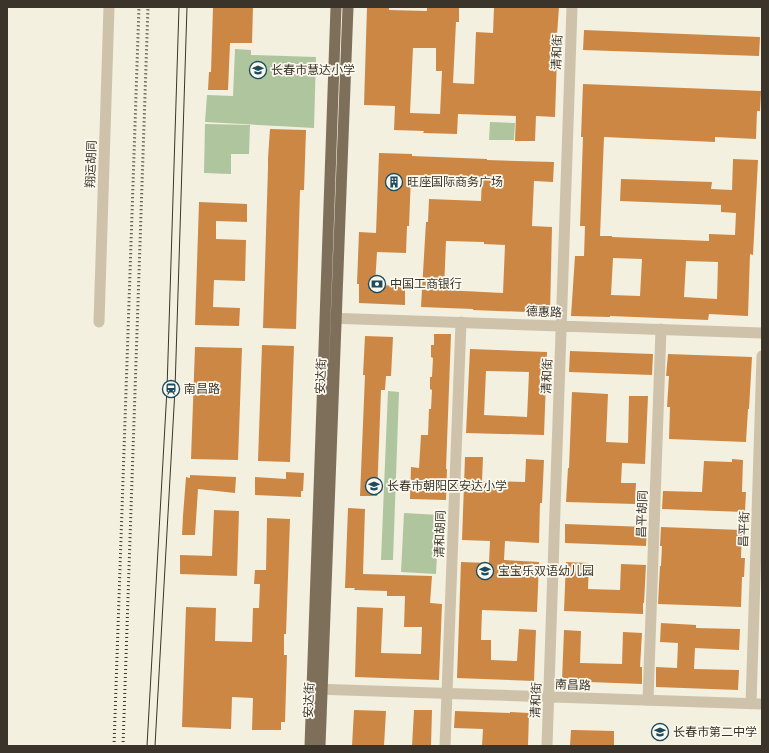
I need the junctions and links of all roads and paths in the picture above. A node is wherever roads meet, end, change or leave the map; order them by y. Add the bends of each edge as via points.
1 (109, 7) edge
2 (336, 7) edge
3 (348, 7) edge
4 (572, 7) edge
5 (325, 318) junction
6 (336, 318) junction
7 (99, 322) dead end
8 (461, 322) junction
9 (561, 326) junction
10 (661, 330) junction
11 (762, 333) edge
12 (762, 356) edge
13 (317, 689) junction
14 (447, 694) junction
15 (549, 697) junction
16 (648, 700) junction
17 (757, 704) edge
18 (310, 746) edge
19 (320, 746) edge
20 (445, 746) edge
21 (547, 746) edge

1 - 7 street, 翔运胡同
2 - 5 main road, 安达街
3 - 6 main road, 安达街
4 - 9 street, 清和街
5 - 6 street, 德惠路
5 - 13 main road, 安达街
6 - 8 street, 德惠路
6 - 13 main road, 安达街
8 - 9 street, 德惠路
8 - 14 street, 清和胡同
9 - 10 street, 德惠路
9 - 15 street, 清和街
10 - 11 street, 德惠路
10 - 16 street, 昌平胡同
12 - 17 street, 昌平街
13 - 14 street, 南昌路
13 - 18 main road, 安达街
13 - 19 main road, 安达街
14 - 15 street, 南昌路
14 - 20 street, 清和胡同
15 - 16 street, 南昌路
15 - 21 street, 清和街
16 - 17 street, 南昌路

